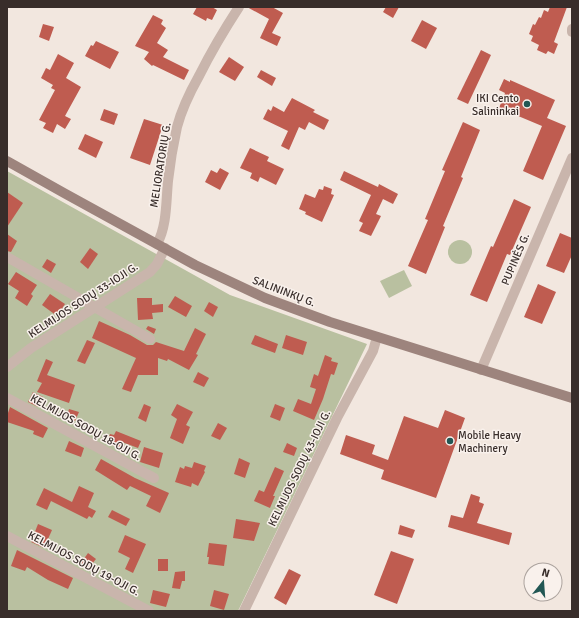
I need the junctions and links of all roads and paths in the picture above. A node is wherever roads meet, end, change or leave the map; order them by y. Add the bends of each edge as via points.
1 (239, 7) edge
2 (572, 29) edge
3 (572, 32) edge
4 (572, 158) edge
5 (7, 161) edge
6 (161, 246) junction
7 (7, 257) edge
8 (95, 307) junction
9 (377, 337) junction
10 (150, 339) dead end
11 (7, 367) edge
12 (481, 370) junction
13 (7, 398) edge
14 (572, 398) edge
15 (154, 478) dead end
16 (7, 536) edge
17 (149, 611) edge
18 (244, 611) edge

1 - 6 street, MELIORATORIŲ G. via 217,40 182,113 170,170
2 - 3 street
4 - 12 street, PUPINĖS G.
5 - 6 main road, SALININKŲ G.
6 - 8 street, KELMIJOS SODŲ 33-IOJI G. via 156,264 150,272
6 - 9 main road, SALININKŲ G. via 266,298
7 - 8 street
8 - 10 street
8 - 11 street, KELMIJOS SODŲ 33-IOJI G. via 31,348
9 - 12 main road, SALININKŲ G.
9 - 18 street, KELMIJOS SODŲ 43-IOJI G. via 373,351 336,418
12 - 14 main road, SALININKŲ G.
13 - 15 street, KELMIJOS SODŲ 18-OJI G.
16 - 17 street, KELMIJOS SODŲ 19-OJI G.

